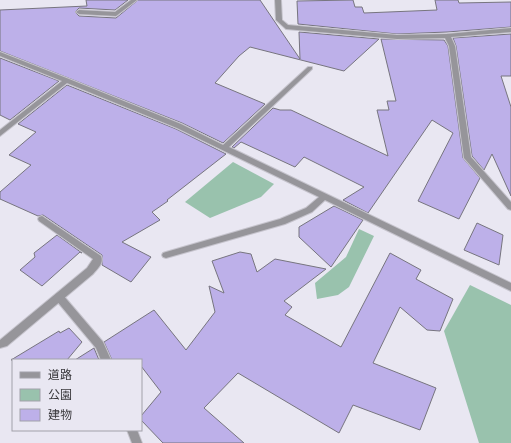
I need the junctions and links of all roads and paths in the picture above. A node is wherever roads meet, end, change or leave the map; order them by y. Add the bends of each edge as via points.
1 (134, 0) edge
2 (278, 0) edge
3 (79, 12) dead end
4 (511, 30) edge
5 (447, 36) junction
6 (0, 54) edge
7 (310, 68) dead end
8 (67, 80) junction
9 (0, 134) edge
10 (225, 147) junction
11 (325, 196) junction
12 (511, 207) edge
13 (42, 219) dead end
14 (166, 255) dead end
15 (511, 276) edge
16 (510, 286) edge
17 (60, 297) junction
18 (0, 344) edge
19 (106, 359) edge
20 (132, 431) edge
21 (137, 443) edge

1 - 3 street via 116,14
2 - 5 street via 279,20 286,27 397,37
4 - 5 street
5 - 12 street via 452,46 468,158
6 - 8 street
7 - 10 street
8 - 9 street
8 - 10 street
10 - 11 street
11 - 14 street via 309,210 282,222
11 - 16 street
13 - 17 street via 98,258 90,271
15 - 16 street
17 - 18 street
17 - 19 street via 100,345
20 - 21 street

